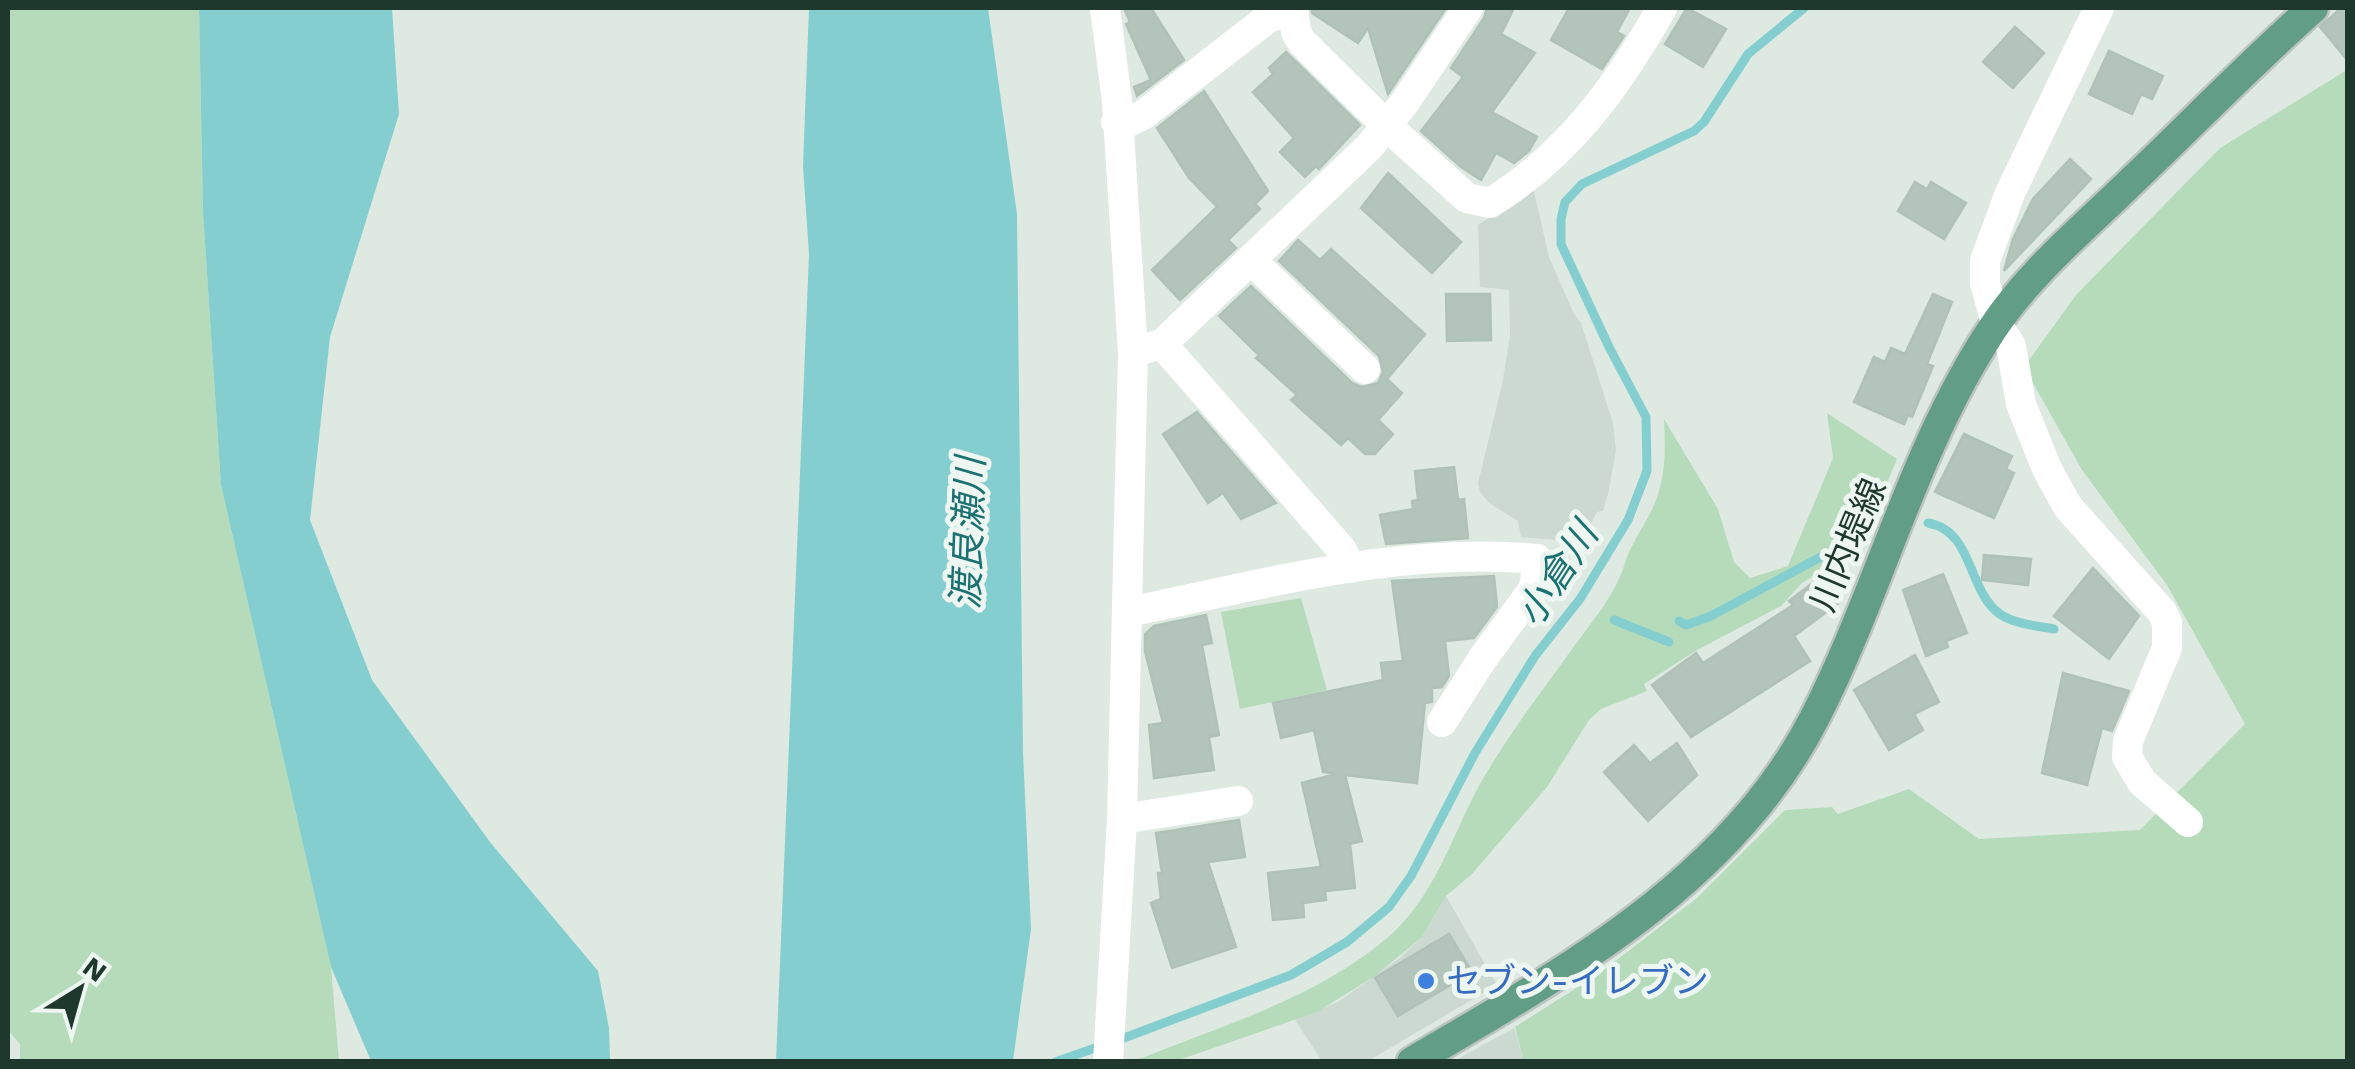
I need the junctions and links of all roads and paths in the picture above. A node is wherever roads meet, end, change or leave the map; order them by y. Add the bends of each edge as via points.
1 (1105, 8) edge
2 (1294, 8) edge
3 (1468, 8) edge
4 (1662, 8) edge
5 (2099, 8) edge
6 (2313, 8) edge
7 (1116, 122) junction
8 (1387, 126) junction
9 (1252, 261) junction
10 (1996, 323) junction
11 (1148, 348) junction
12 (1366, 369) dead end
13 (1350, 568) junction
14 (1128, 612) junction
15 (1442, 722) dead end
16 (1238, 802) dead end
17 (1122, 818) junction
18 (2188, 822) dead end
19 (1108, 1062) edge
20 (1412, 1062) edge

1 - 7 street
2 - 7 street via 1268,18 1142,115
2 - 8 street via 1302,42
3 - 8 street
4 - 8 street via 1611,93 1528,179 1490,202 1467,198
5 - 10 street via 2010,193 1985,261
6 - 10 main road, 川内堤線 via 2044,266
7 - 11 street
8 - 9 street
9 - 11 street
9 - 12 street
10 - 18 street via 2011,346 2021,404 2068,507 2167,622 2167,648 2126,757 2142,782
10 - 20 main road, 川内堤線 via 1940,421 1815,718 1747,820 1610,940
11 - 13 street via 1342,550
11 - 14 street
13 - 14 street
13 - 15 street via 1480,554 1537,559 1530,594
14 - 17 street
16 - 17 street
17 - 19 street

